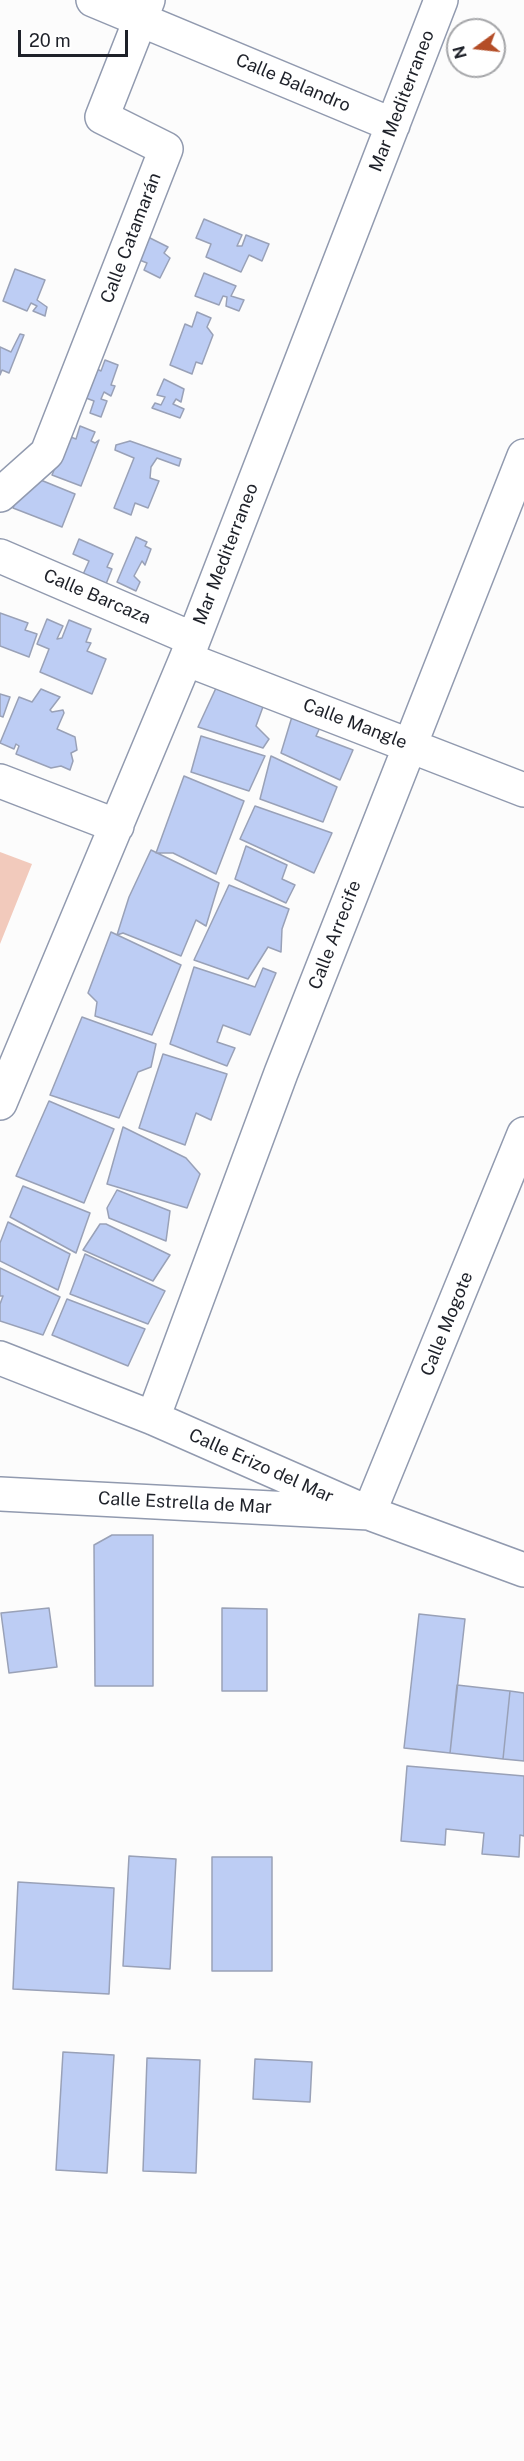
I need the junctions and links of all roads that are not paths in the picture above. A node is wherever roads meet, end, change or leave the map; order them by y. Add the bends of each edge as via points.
1 (93, 0) edge
2 (441, 0) edge
3 (145, 10) edge
4 (393, 125) junction
5 (524, 456) edge
6 (0, 495) edge
7 (0, 556) edge
8 (189, 649) junction
9 (409, 744) junction
10 (0, 781) edge
11 (524, 790) edge
12 (117, 826) junction
13 (0, 1103) edge
14 (524, 1134) edge
15 (0, 1358) edge
16 (153, 1418) junction
17 (0, 1494) edge
18 (369, 1514) junction
19 (524, 1570) edge

1 - 3 street, Calle Balandro
2 - 4 street, Mar Mediterraneo
3 - 4 street, Calle Balandro
3 - 6 street, Calle Catamarán via 102,117 166,149 47,453
4 - 8 street, Mar Mediterraneo
5 - 9 street, Calle Arrecife
7 - 8 street, Calle Barcaza
8 - 9 street, Calle Mangle
8 - 12 street, Mar Mediterraneo
9 - 11 street, Calle Mangle
9 - 16 street, Calle Arrecife
10 - 12 street
12 - 13 street, Mar Mediterraneo
14 - 18 street, Calle Mogote
15 - 16 street, Calle Erizo del Mar
16 - 18 street, Calle Erizo del Mar
17 - 18 street, Calle Estrella de Mar
18 - 19 street, Calle Erizo del Mar

